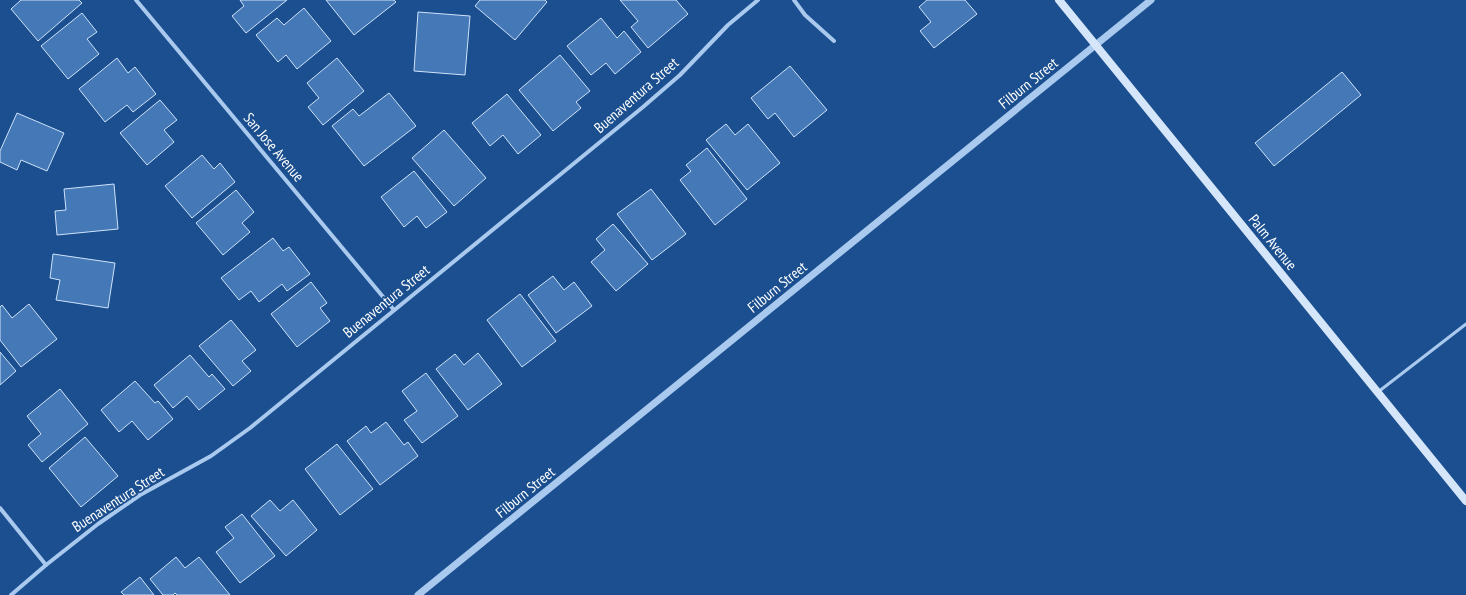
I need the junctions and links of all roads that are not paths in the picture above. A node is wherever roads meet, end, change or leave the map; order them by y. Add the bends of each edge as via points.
1 (136, 0) edge
2 (758, 0) edge
3 (794, 0) edge
4 (1059, 0) edge
5 (1151, 0) edge
6 (834, 41) dead end
7 (1096, 45) junction
8 (394, 310) junction
9 (1466, 324) edge
10 (1378, 392) junction
11 (1466, 501) edge
12 (0, 508) edge
13 (46, 565) junction
14 (11, 595) edge
15 (418, 595) edge

1 - 8 street, San Jose Avenue
2 - 8 street, Buenaventura Street via 728,25 680,75 643,107
3 - 6 street via 805,15
4 - 7 main road, Palm Avenue
5 - 7 street, Filburn Street
7 - 10 main road, Palm Avenue
7 - 15 street, Filburn Street
8 - 13 street, Buenaventura Street via 239,436 211,456 140,495
9 - 10 lane
10 - 11 main road, Palm Avenue
12 - 13 street
13 - 14 street, Buenaventura Street

